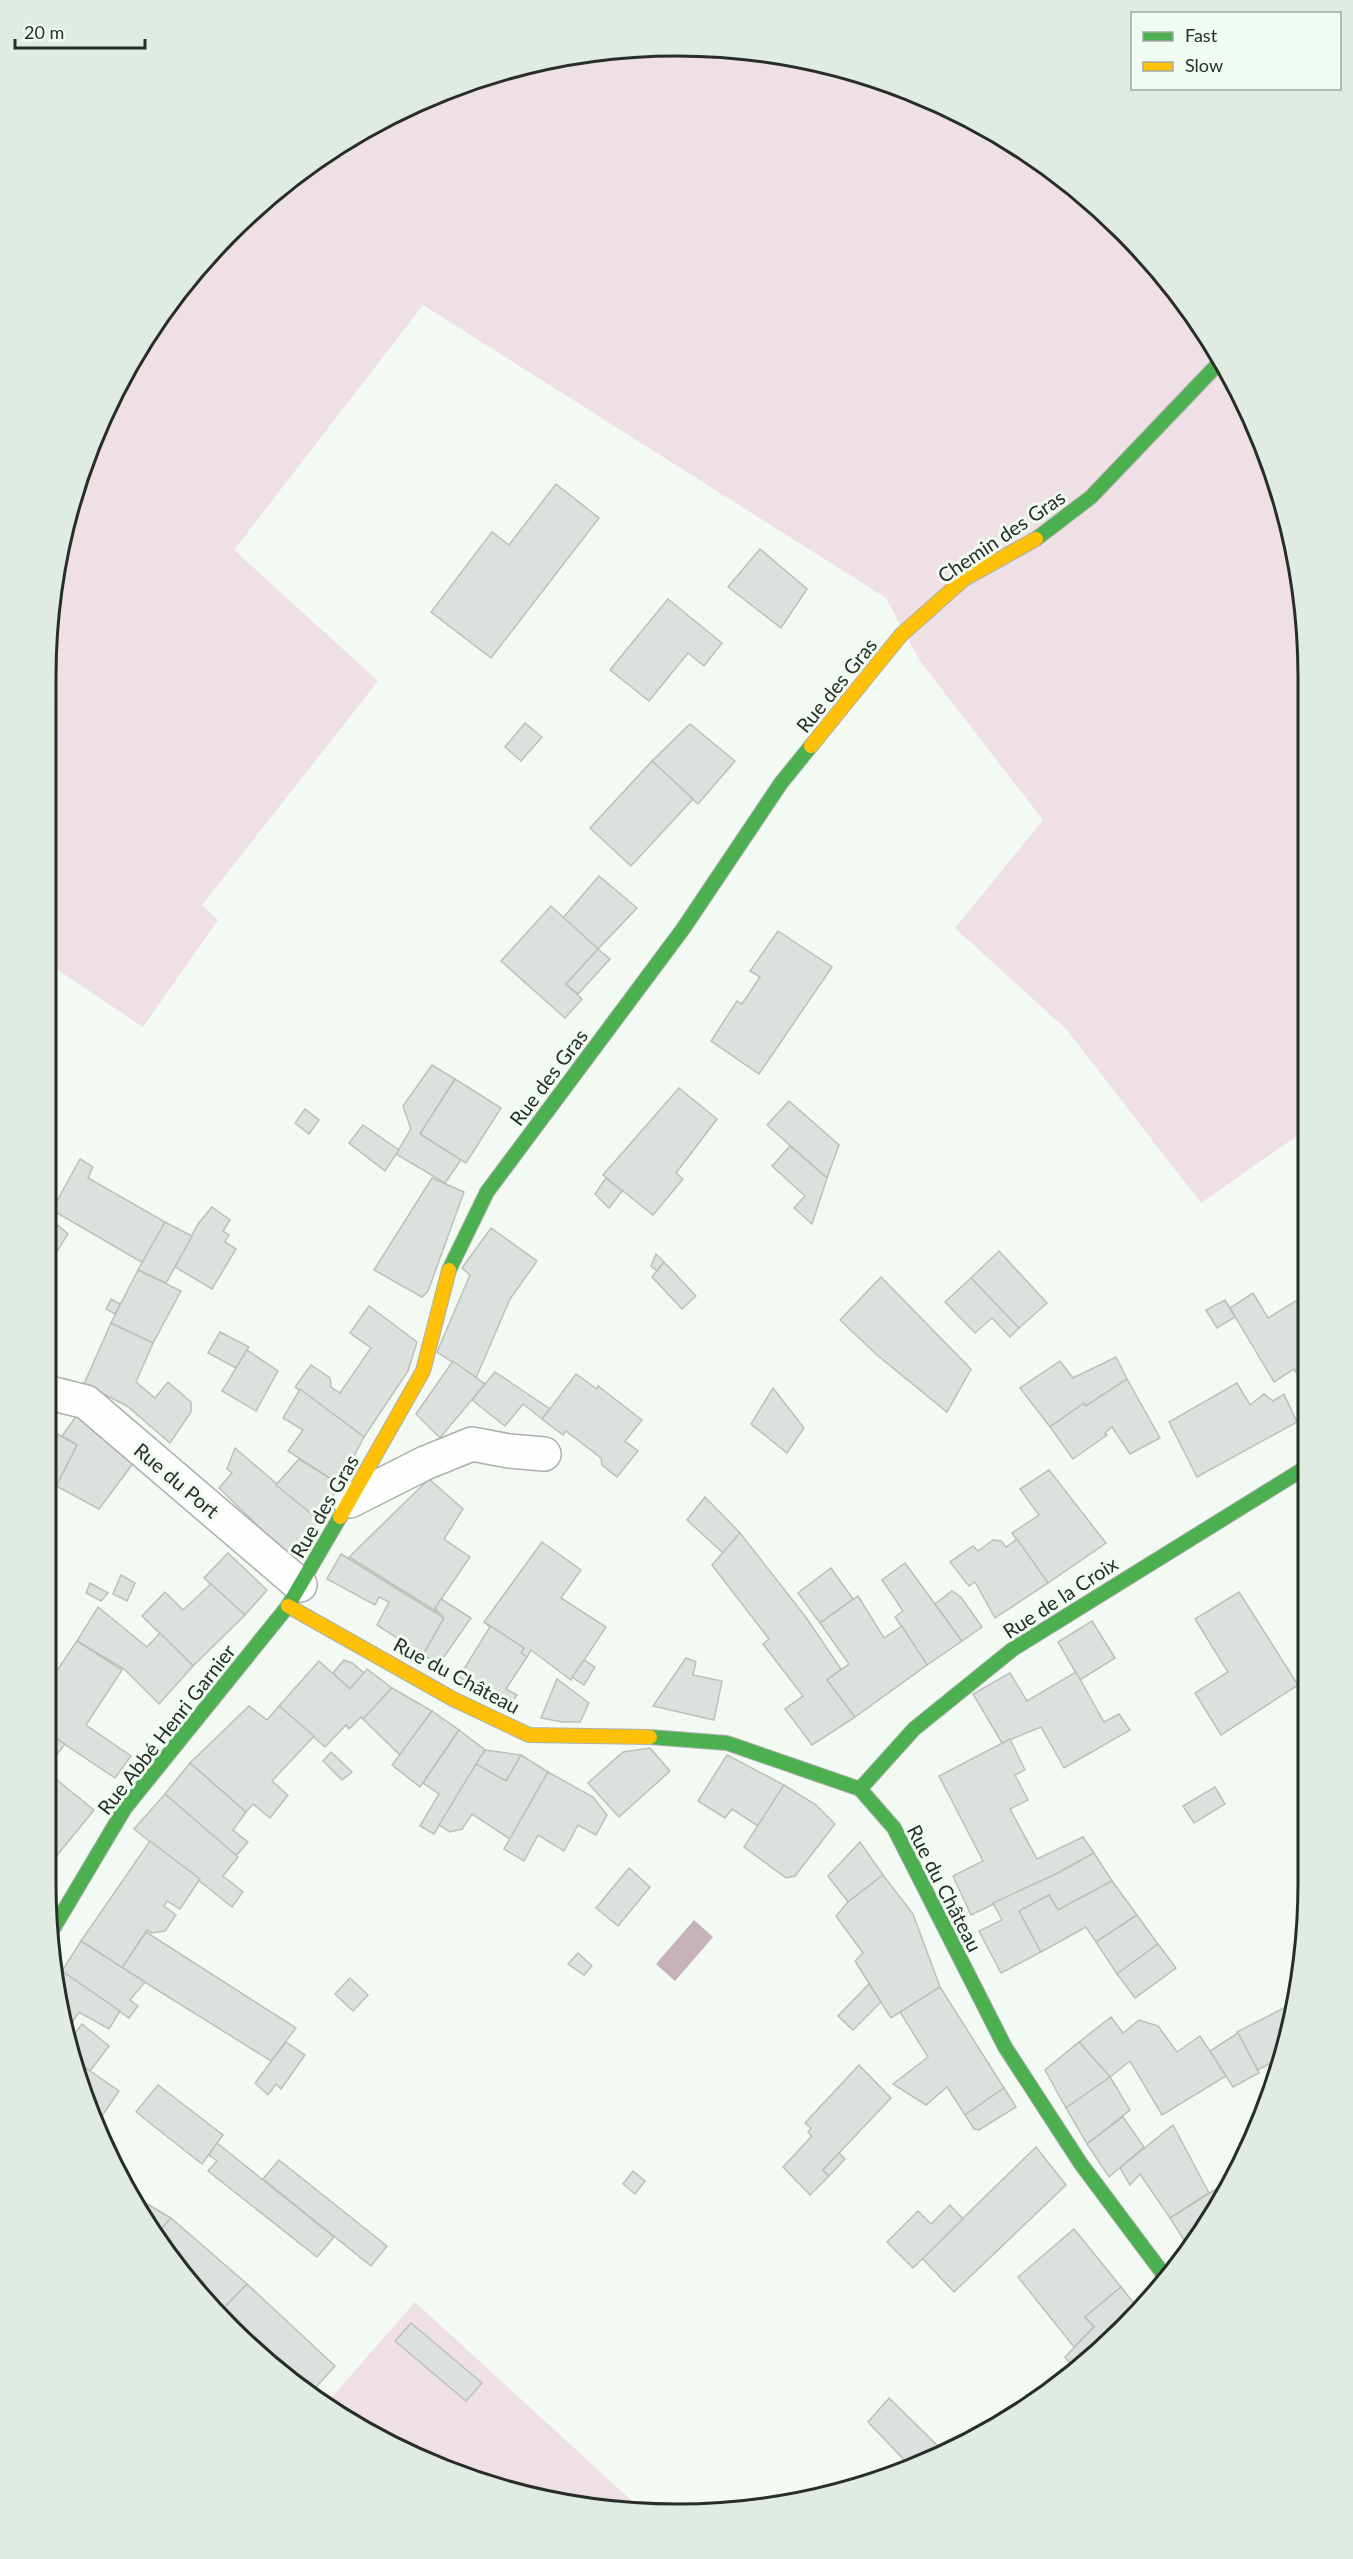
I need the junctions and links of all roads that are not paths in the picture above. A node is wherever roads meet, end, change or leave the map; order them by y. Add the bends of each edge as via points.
1 (1215, 367) edge
2 (902, 635) joint
3 (56, 1395) edge
4 (544, 1454) dead end
5 (1298, 1472) edge
6 (350, 1501) junction
7 (294, 1595) junction
8 (860, 1790) junction
9 (57, 1922) edge
10 (1161, 2271) edge

1 - 2 street, Chemin des Gras via 1091,497 1048,532 964,579
2 - 6 street, Rue des Gras via 781,783 683,929 487,1192 450,1263 423,1371
3 - 7 street, Rue du Port via 86,1402
4 - 6 street via 472,1444
5 - 8 street, Rue de la Croix via 1013,1649 914,1729
6 - 7 street, Rue des Gras
7 - 8 street, Rue du Château via 453,1699 529,1735 638,1736 727,1743
7 - 9 street, Rue Abbé Henri Garnier via 124,1808
8 - 10 street, Rue du Château via 894,1828 1005,2047 1081,2164

